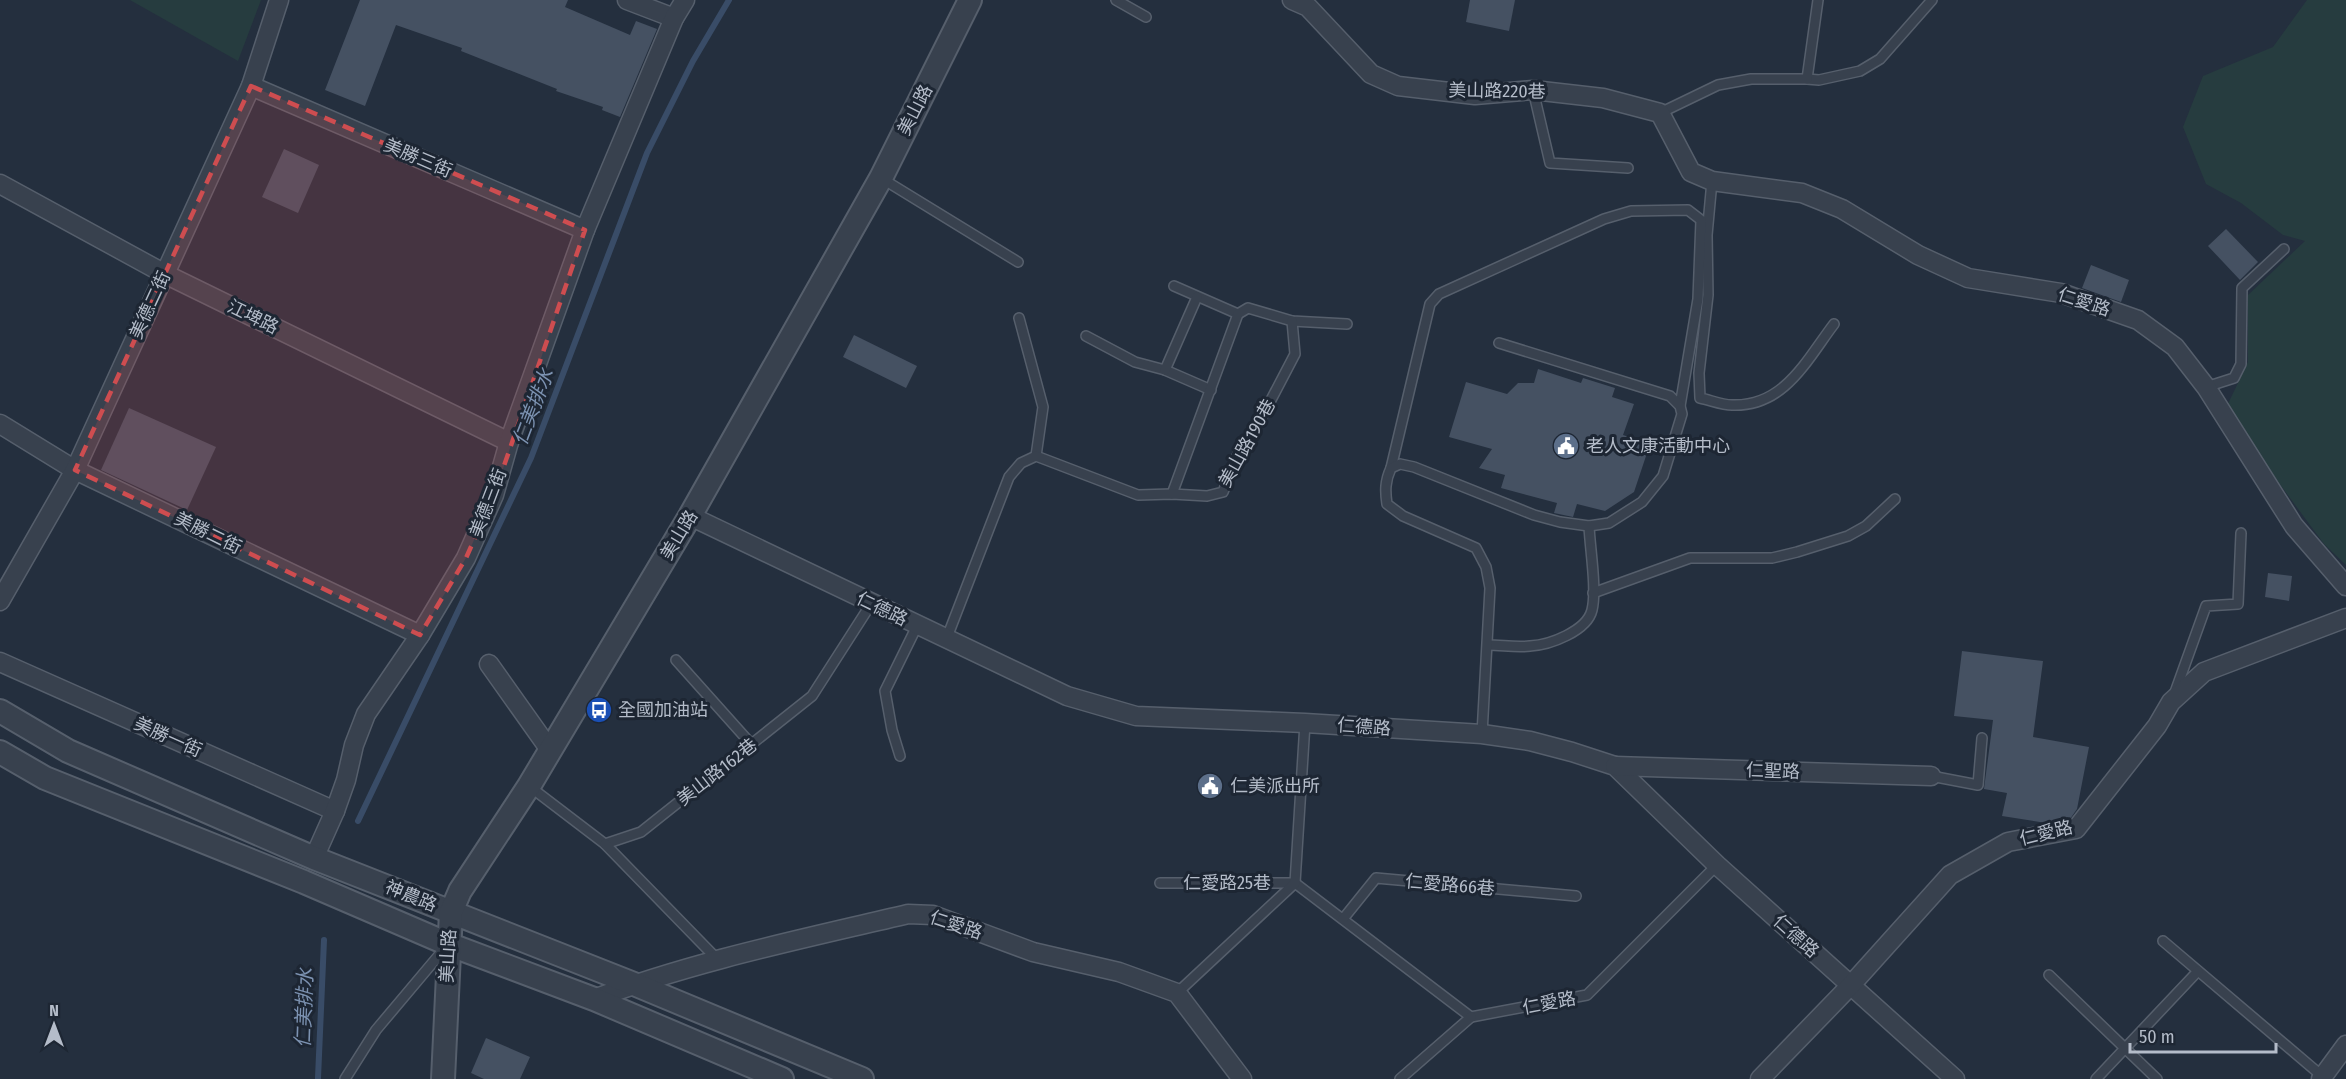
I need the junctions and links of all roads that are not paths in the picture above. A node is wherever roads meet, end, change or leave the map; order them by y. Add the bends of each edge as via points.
1 (279, 0) edge
2 (627, 0) edge
3 (685, 0) edge
4 (970, 0) edge
5 (1116, 0) edge
6 (1818, 0) edge
7 (1932, 0) edge
8 (1303, 2) edge
9 (1146, 17) dead end
10 (674, 18) junction
11 (1807, 79) junction
12 (250, 86) junction
13 (1533, 90) junction
14 (1660, 113) junction
15 (1628, 168) dead end
16 (881, 178) junction
17 (1712, 181) junction
18 (0, 184) edge
19 (585, 230) junction
20 (2284, 249) dead end
21 (1018, 262) dead end
22 (165, 274) junction
23 (1174, 286) dead end
24 (1197, 297) junction
25 (1238, 314) junction
26 (1019, 318) dead end
27 (1292, 321) junction
28 (1347, 324) dead end
29 (1834, 324) dead end
30 (1086, 336) dead end
31 (1499, 344) dead end
32 (1165, 370) junction
33 (2206, 387) junction
34 (1212, 390) junction
35 (1680, 405) junction
36 (0, 424) edge
37 (509, 442) junction
38 (1035, 456) junction
39 (1391, 468) junction
40 (75, 470) junction
41 (1172, 494) junction
42 (1895, 499) dead end
43 (690, 516) junction
44 (1589, 526) junction
45 (2241, 533) dead end
46 (2346, 585) edge
47 (1593, 592) junction
48 (0, 601) edge
49 (871, 604) junction
50 (2346, 618) edge
51 (916, 626) junction
52 (420, 635) junction
53 (946, 640) junction
54 (1488, 645) junction
55 (676, 660) dead end
56 (0, 662) edge
57 (489, 664) dead end
58 (2171, 702) junction
59 (0, 711) edge
60 (1305, 723) junction
61 (1482, 734) junction
62 (1982, 738) dead end
63 (752, 746) junction
64 (550, 750) junction
65 (0, 752) edge
66 (900, 756) dead end
67 (1615, 766) junction
68 (1931, 776) joint
69 (528, 786) junction
70 (335, 811) junction
71 (605, 844) junction
72 (314, 858) junction
73 (1717, 865) junction
74 (1160, 883) dead end
75 (1295, 883) junction
76 (1576, 896) dead end
77 (451, 912) junction
78 (1343, 919) junction
79 (2163, 941) dead end
80 (448, 944) junction
81 (718, 960) junction
82 (2198, 971) junction
83 (2049, 975) dead end
84 (634, 984) junction
85 (1851, 986) junction
86 (1178, 993) junction
87 (594, 999) junction
88 (1471, 1017) junction
89 (2345, 1048) edge
90 (2125, 1050) junction
91 (2322, 1078) edge
92 (345, 1079) edge
93 (443, 1079) edge
94 (782, 1079) edge
95 (862, 1079) edge
96 (1242, 1079) edge
97 (1400, 1079) edge
98 (1760, 1079) edge
99 (1955, 1079) edge
100 (2096, 1079) edge
101 (2157, 1079) edge

1 - 12 street, 美德二街
2 - 10 street
3 - 10 street, 美德三街
4 - 16 street, 美山路
5 - 9 lane
6 - 11 lane
7 - 11 lane via 1880,59 1860,71
8 - 13 street, 美山路220巷 via 1371,74 1398,86 1475,95
10 - 19 street, 美德三街
11 - 14 lane via 1751,79 1718,85
12 - 19 street, 美勝三街
12 - 22 street, 美德二街
13 - 14 street, 美山路220巷 via 1603,98
13 - 15 lane via 1550,163
14 - 17 street via 1691,172
16 - 21 lane
16 - 43 street, 美山路
17 - 29 lane via 1700,398 1731,405 1774,396 1794,377
17 - 33 street, 仁愛路 via 1802,193 1842,208 1918,255 1968,278 2061,293 2138,320 2175,347
18 - 22 street, 江埤路
19 - 37 street, 美德三街
20 - 33 lane via 2242,288 2241,364 2234,378
22 - 37 street, 江埤路
22 - 40 street, 美德二街
23 - 24 lane
24 - 25 lane
24 - 32 lane
25 - 27 lane via 1248,308
25 - 34 lane
26 - 38 lane via 1043,407
27 - 28 lane
27 - 41 lane, 美山路190巷 via 1295,354 1237,456 1223,492 1207,496
30 - 32 lane via 1136,362
31 - 35 lane via 1670,396
32 - 34 lane
33 - 46 street, 仁愛路 via 2294,526
34 - 41 lane
35 - 39 lane via 1698,299 1701,220 1688,210 1631,211 1604,219 1439,294 1430,304
35 - 44 lane via 1682,414 1663,476 1642,502 1609,523
36 - 40 street, 美勝二街
37 - 52 street, 美德三街 via 494,495 466,558
38 - 41 lane, 美山路190巷 via 1138,495
38 - 53 lane via 1021,463 1009,477
39 - 44 lane via 1400,464 1414,467 1534,515
39 - 54 lane via 1385,491 1388,504 1403,516 1476,549 1486,567 1490,588
40 - 48 street, 美德二街
40 - 52 street, 美勝二街
42 - 47 lane via 1866,526 1848,536 1797,552 1772,558 1690,558
43 - 49 street, 仁德路
43 - 64 street, 美山路
44 - 47 lane
45 - 58 lane via 2238,604 2205,606
47 - 54 lane via 1592,612 1582,626 1565,637 1531,646
49 - 51 street, 仁德路
49 - 63 lane, 美山路162巷 via 812,696
50 - 58 street, 仁愛路 via 2204,672
51 - 53 street, 仁德路
51 - 66 lane via 885,690
52 - 70 street, 美德三街 via 366,714
53 - 60 street, 仁德路 via 1067,696 1136,716
54 - 61 lane
55 - 63 lane
56 - 70 street, 美勝一街
57 - 64 street
58 - 85 street, 仁愛路 via 2157,726 2076,829 2008,842 1950,875
59 - 72 street, 神農路 via 68,751
60 - 61 street, 仁德路
60 - 75 lane
61 - 67 street, 仁德路 via 1530,741
62 - 68 lane via 1978,785
63 - 71 lane, 美山路162巷 via 641,832
64 - 69 street, 美山路
65 - 80 street, 神農路 via 45,778
67 - 68 street, 仁聖路
67 - 73 street, 仁德路
69 - 71 lane
69 - 77 street, 美山路 via 460,891
70 - 72 street, 美德三街
71 - 81 lane
72 - 77 street, 神農路
73 - 85 street, 仁德路
73 - 88 lane, 仁愛路 via 1587,995
74 - 75 lane, 仁愛路25巷
75 - 78 lane
75 - 86 lane
76 - 78 lane, 仁愛路66巷 via 1376,879
77 - 80 street, 美山路
77 - 84 street, 神農路
78 - 88 lane
79 - 82 lane
80 - 87 street, 神農路
80 - 92 lane via 376,1029
80 - 93 street, 美山路
81 - 84 street, 仁愛路
81 - 86 street, 仁愛路 via 908,914 933,915 1033,952 1119,972
82 - 90 lane
82 - 91 lane
83 - 90 lane
84 - 87 street, 仁愛路
84 - 95 street, 神農路
85 - 98 street, 仁愛路
85 - 99 street, 仁德路
86 - 96 street
87 - 94 street, 神農路
88 - 97 lane
89 - 91 street
90 - 100 lane
90 - 101 lane

